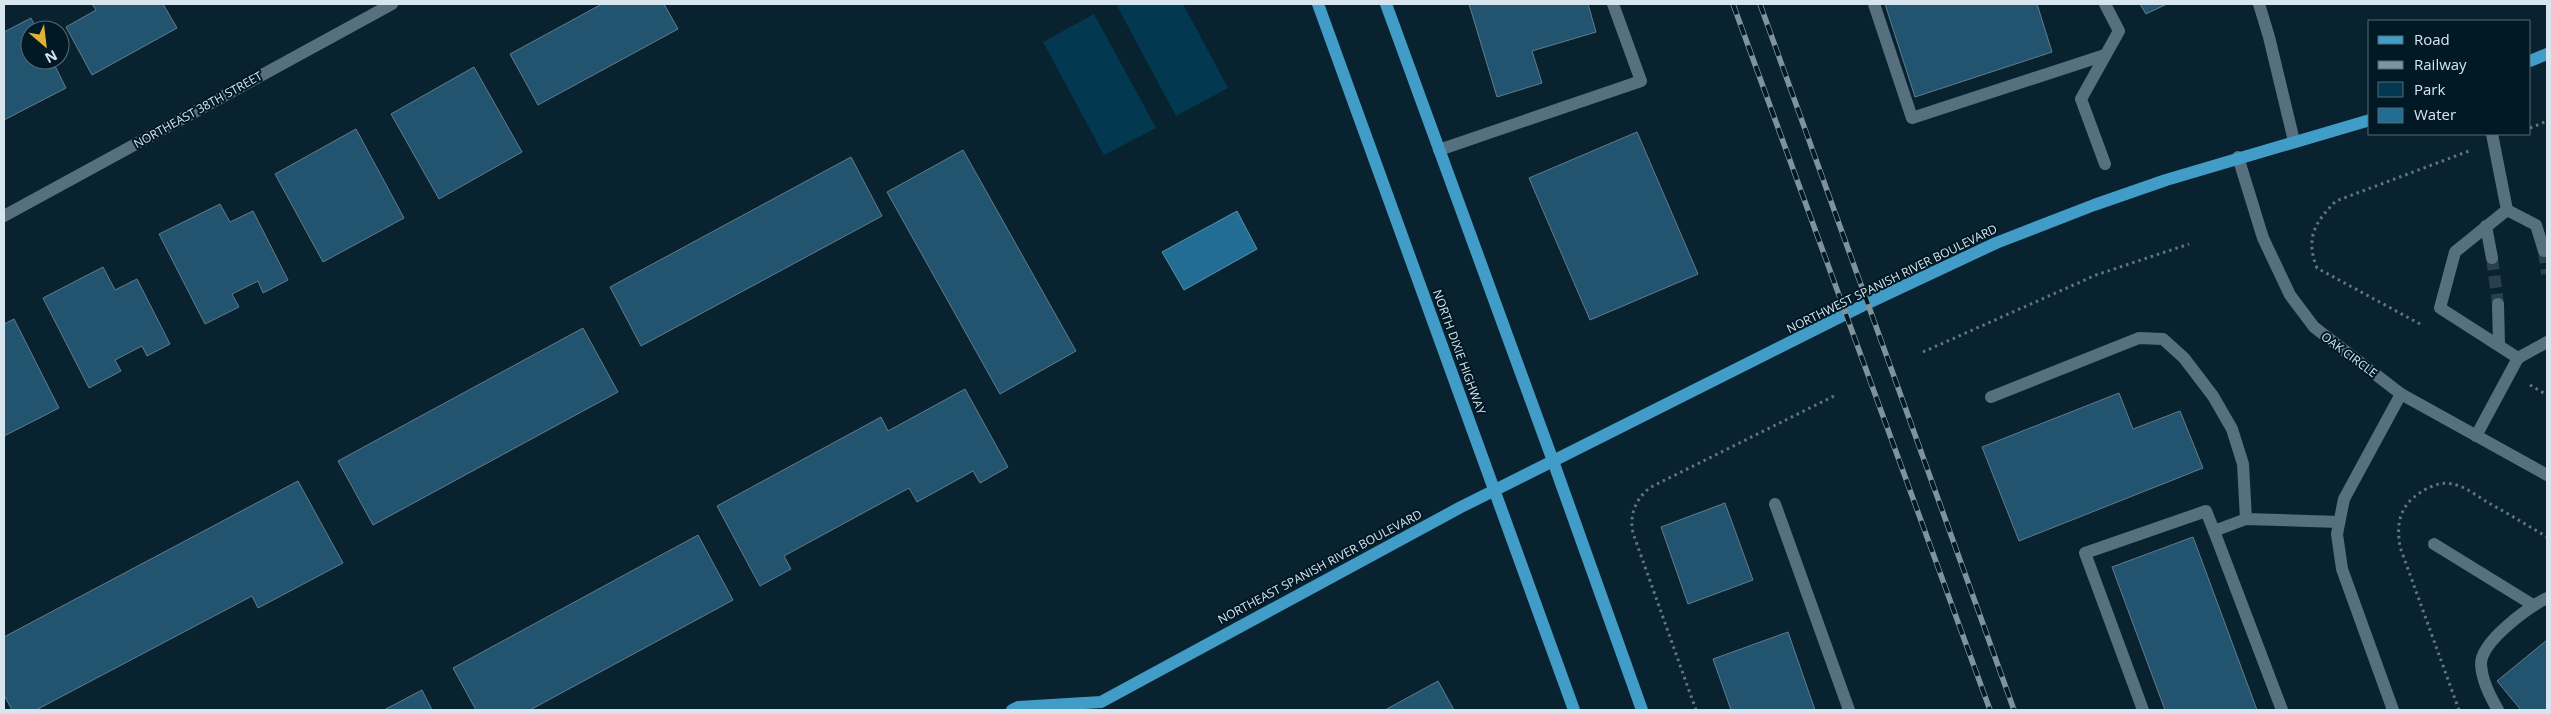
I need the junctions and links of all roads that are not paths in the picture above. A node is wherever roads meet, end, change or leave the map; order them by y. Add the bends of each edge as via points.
1 (392, 4) edge
2 (1318, 4) edge
3 (1386, 4) edge
4 (1613, 4) edge
5 (1874, 4) edge
6 (2106, 4) edge
7 (2258, 4) edge
8 (2547, 54) edge
9 (2105, 55) junction
10 (2531, 61) edge
11 (2368, 121) edge
12 (2493, 138) edge
13 (2294, 141) junction
14 (1439, 150) junction
15 (2238, 158) junction
16 (2105, 164) dead end
17 (2507, 210) junction
18 (4, 216) edge
19 (2486, 226) junction
20 (2544, 251) dead end
21 (2492, 258) tunnel mouth
22 (2498, 304) tunnel mouth
23 (2547, 342) edge
24 (2499, 346) junction
25 (2518, 358) junction
26 (2401, 394) junction
27 (1991, 397) dead end
28 (2476, 436) junction
29 (1554, 461) junction
30 (2547, 475) edge
31 (1494, 490) junction
32 (1775, 504) dead end
33 (2246, 519) junction
34 (2339, 522) junction
35 (2214, 531) junction
36 (2434, 544) dead end
37 (2547, 598) edge
38 (2533, 605) junction
39 (1100, 707) edge
40 (1012, 710) edge
41 (1574, 710) edge
42 (1642, 710) edge
43 (1849, 710) edge
44 (2142, 710) edge
45 (2282, 710) edge
46 (2394, 710) edge
47 (2498, 710) edge

1 - 18 street, NORTHEAST 38TH STREET
2 - 31 main road, NORTH DIXIE HIGHWAY
3 - 14 main road
4 - 14 street via 1641,81
5 - 9 street via 1912,118
6 - 9 street via 2119,31
7 - 13 street
8 - 10 main road
9 - 16 street via 2080,98
11 - 13 main road, NORTHWEST SPANISH RIVER BOULEVARD
12 - 17 street
13 - 15 main road, NORTHWEST SPANISH RIVER BOULEVARD
14 - 29 main road
15 - 26 street, OAK CIRCLE via 2260,231 2300,311 2329,341
15 - 29 main road, NORTHWEST SPANISH RIVER BOULEVARD via 2094,205 1996,243 1868,303
17 - 19 street
17 - 20 street via 2536,225
19 - 21 street
19 - 24 street via 2455,252 2440,308
22 - 24 street
23 - 25 street
24 - 25 street
25 - 28 street
26 - 28 street, OAK CIRCLE
26 - 34 street via 2344,498
27 - 33 street via 2139,338 2163,339 2190,365 2232,429 2243,464
28 - 30 street, OAK CIRCLE
29 - 31 main road, NORTHEAST SPANISH RIVER BOULEVARD
29 - 42 main road
31 - 39 main road, NORTHEAST SPANISH RIVER BOULEVARD
31 - 41 main road, NORTH DIXIE HIGHWAY
32 - 43 street
33 - 34 street
33 - 35 street
34 - 46 street via 2337,534 2342,569
35 - 44 street via 2206,511 2085,553
35 - 45 street
36 - 38 street
37 - 38 street
38 - 47 street via 2489,644 2481,662 2484,684
39 - 40 main road, NORTHEAST SPANISH RIVER BOULEVARD via 1018,707

